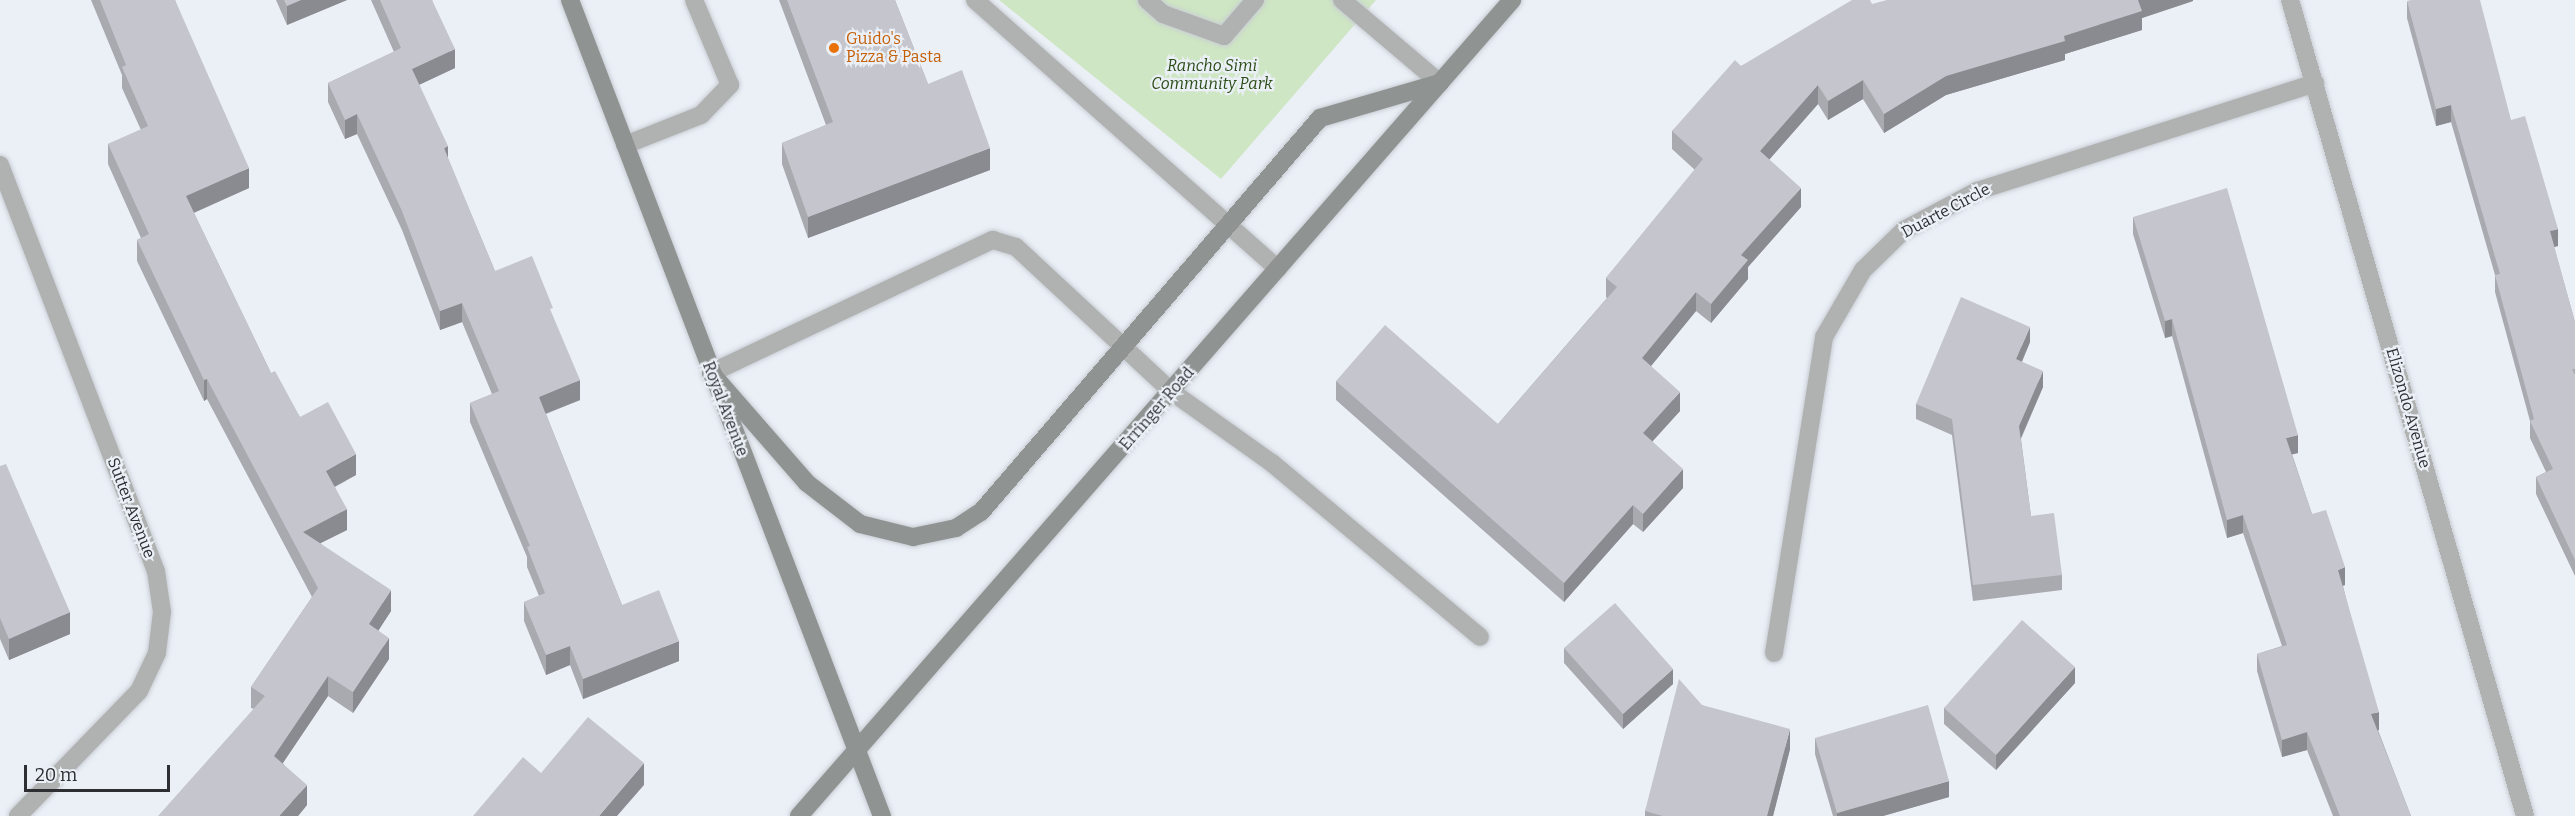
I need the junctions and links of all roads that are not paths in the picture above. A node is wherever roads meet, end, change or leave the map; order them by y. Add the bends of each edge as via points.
1 (570, 0) edge
2 (694, 0) edge
3 (975, 0) edge
4 (1147, 0) edge
5 (1256, 0) edge
6 (1342, 0) edge
7 (1512, 0) edge
8 (2290, 0) edge
9 (1440, 83) junction
10 (2315, 83) junction
11 (625, 145) junction
12 (0, 165) edge
13 (1228, 225) junction
14 (1278, 269) junction
15 (1124, 346) junction
16 (711, 373) junction
17 (1172, 392) junction
18 (1480, 637) dead end
19 (1774, 653) dead end
20 (856, 753) junction
21 (18, 816) edge
22 (799, 816) edge
23 (882, 816) edge
24 (2525, 816) edge

1 - 11 main road, Royal Avenue
2 - 11 street via 730,86 701,115
3 - 13 street
4 - 5 street via 1163,14 1224,36
6 - 9 street
7 - 9 main road, Erringer Road
8 - 10 street, Elizondo Avenue
9 - 13 main road via 1320,118
9 - 14 main road, Erringer Road
10 - 19 street, Duarte Circle via 1977,191 1904,230 1863,270 1824,337
10 - 24 street, Elizondo Avenue
11 - 16 main road, Royal Avenue
12 - 21 street, Sutter Avenue via 156,571 162,612 157,653 139,691
13 - 14 street
13 - 15 main road
14 - 17 main road, Erringer Road
15 - 16 street via 1016,247 993,240
15 - 16 main road via 981,512 956,528 913,537 860,524 807,483
15 - 17 street
16 - 20 main road, Royal Avenue
17 - 18 street via 1272,463
17 - 20 main road, Erringer Road
20 - 22 main road, Erringer Road
20 - 23 main road, Royal Avenue

